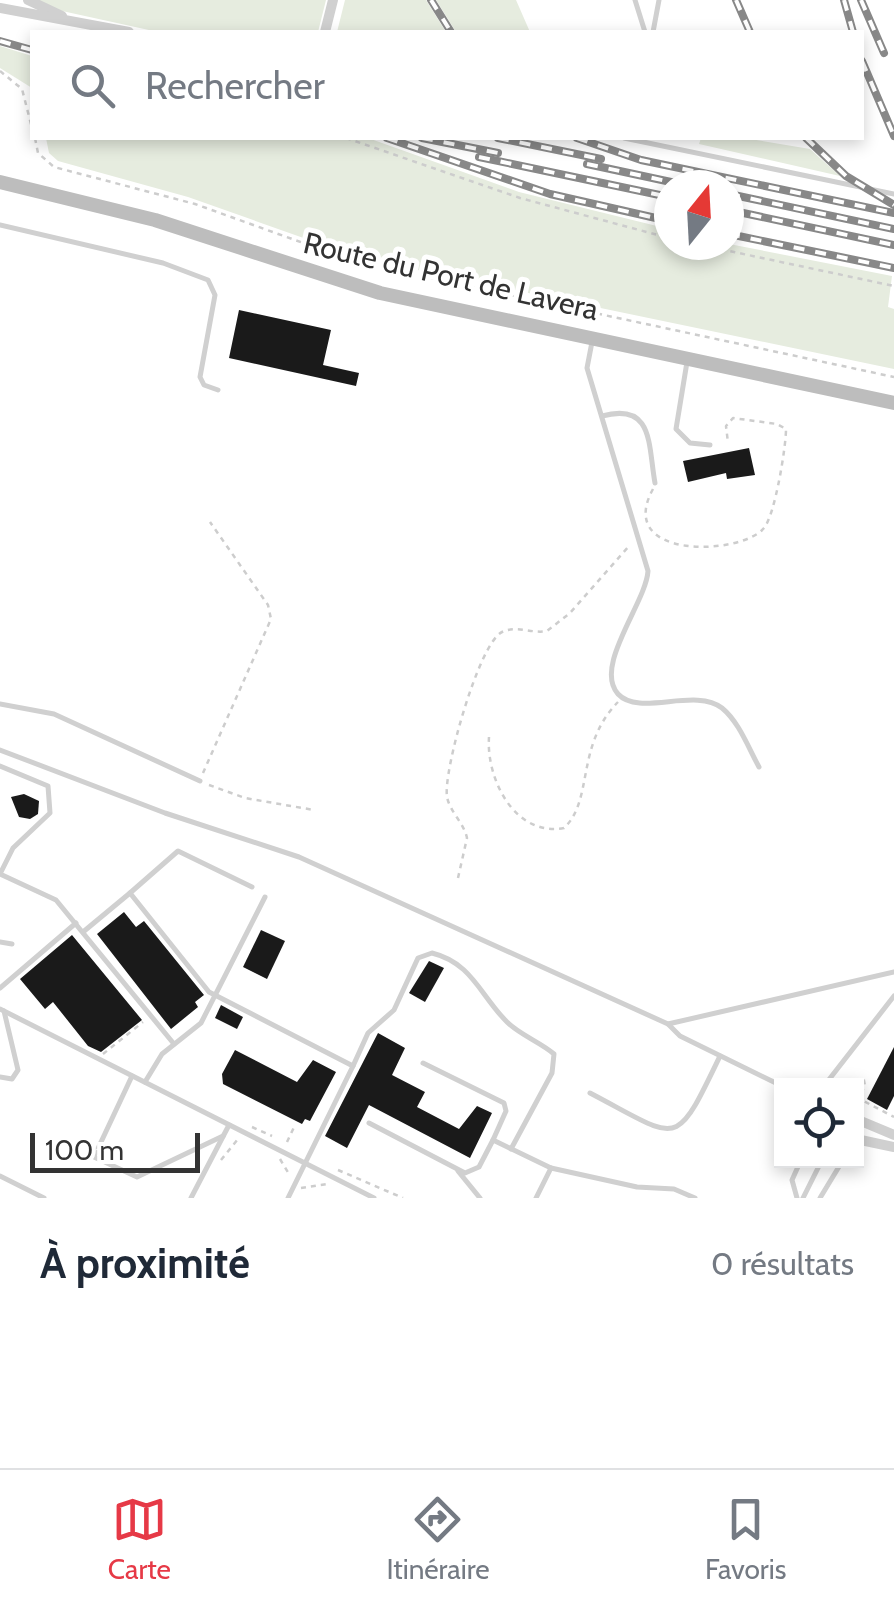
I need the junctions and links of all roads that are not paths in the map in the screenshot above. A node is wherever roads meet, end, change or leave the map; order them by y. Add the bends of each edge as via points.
1 (28, 0) edge
2 (332, 0) edge
3 (635, 0) edge
4 (660, 0) edge
5 (0, 8) edge
6 (92, 25) junction
7 (118, 30) edge
8 (325, 30) edge
9 (644, 30) edge
10 (654, 30) edge
11 (634, 140) edge
12 (682, 140) edge
13 (680, 149) junction
14 (0, 182) edge
15 (894, 194) edge
16 (0, 225) edge
17 (593, 339) junction
18 (688, 359) junction
19 (218, 390) dead end
20 (894, 403) edge
21 (602, 416) junction
22 (710, 444) dead end
23 (654, 483) road end
24 (0, 704) edge
25 (0, 750) edge
26 (0, 766) edge
27 (759, 766) dead end
28 (200, 781) road end
29 (252, 887) dead end
30 (130, 893) junction
31 (265, 896) dead end
32 (76, 923) junction
33 (83, 932) junction
34 (0, 942) edge
35 (12, 944) dead end
36 (894, 972) edge
37 (0, 988) edge
38 (894, 996) edge
39 (218, 998) junction
40 (2, 1010) edge
41 (668, 1024) junction
42 (174, 1044) junction
43 (720, 1056) junction
44 (422, 1063) dead end
45 (352, 1066) junction
46 (132, 1076) junction
47 (0, 1078) edge
48 (830, 1078) edge
49 (145, 1082) junction
50 (774, 1082) edge
51 (590, 1093) dead end
52 (864, 1122) edge
53 (370, 1123) dead end
54 (229, 1124) junction
55 (894, 1135) edge
56 (223, 1136) junction
57 (493, 1140) junction
58 (864, 1141) edge
59 (894, 1147) edge
60 (511, 1149) junction
61 (306, 1164) junction
62 (456, 1168) junction
63 (552, 1168) junction
64 (797, 1168) edge
65 (817, 1168) edge
66 (838, 1168) edge
67 (0, 1176) edge
68 (44, 1198) edge
69 (191, 1198) edge
70 (288, 1198) edge
71 (374, 1198) edge
72 (480, 1198) edge
73 (536, 1198) edge
74 (695, 1198) edge
75 (800, 1198) edge
76 (820, 1198) edge

1 - 6 street
2 - 8 street
3 - 9 lane
4 - 10 lane
5 - 6 street
6 - 7 street
11 - 13 lane
12 - 13 lane
13 - 15 lane
14 - 17 street, Route du Port de Lavera via 156,220 380,293
16 - 19 lane via 208,280 215,295 200,377
17 - 18 street, Route du Port de Lavera
17 - 21 lane via 588,368
18 - 20 street, Route du Port de Lavera
18 - 22 lane via 676,429 690,443
21 - 23 lane via 624,412 638,418
21 - 27 lane via 647,580 612,682 623,698 717,704
24 - 28 lane via 54,714
25 - 41 lane via 299,856
26 - 32 lane via 48,786 53,805 13,848 0,874 49,895
29 - 30 lane via 178,851
30 - 33 lane
30 - 39 lane
31 - 39 lane
32 - 33 lane
32 - 37 lane
33 - 42 lane
34 - 35 lane
36 - 41 lane
38 - 48 lane
39 - 42 lane via 197,1030
39 - 45 lane
40 - 46 lane
40 - 47 lane via 18,1070 12,1079
41 - 43 lane
42 - 49 lane
43 - 50 lane
43 - 51 lane via 692,1116 677,1128 659,1128
44 - 57 lane via 504,1102
45 - 60 lane via 368,1033 394,1010 418,958 432,953 452,961 474,976 508,1023 554,1054 552,1073
45 - 61 lane
46 - 49 lane
46 - 56 lane via 94,1157 137,1177
49 - 54 lane
52 - 55 street
53 - 62 lane
54 - 56 lane
54 - 61 lane
56 - 69 lane
57 - 60 lane
57 - 62 lane via 476,1171
58 - 59 street
60 - 63 lane
61 - 70 lane
61 - 71 lane
62 - 72 lane
63 - 73 lane
63 - 74 lane
64 - 75 lane via 792,1180
65 - 75 lane
66 - 76 lane
67 - 68 lane

